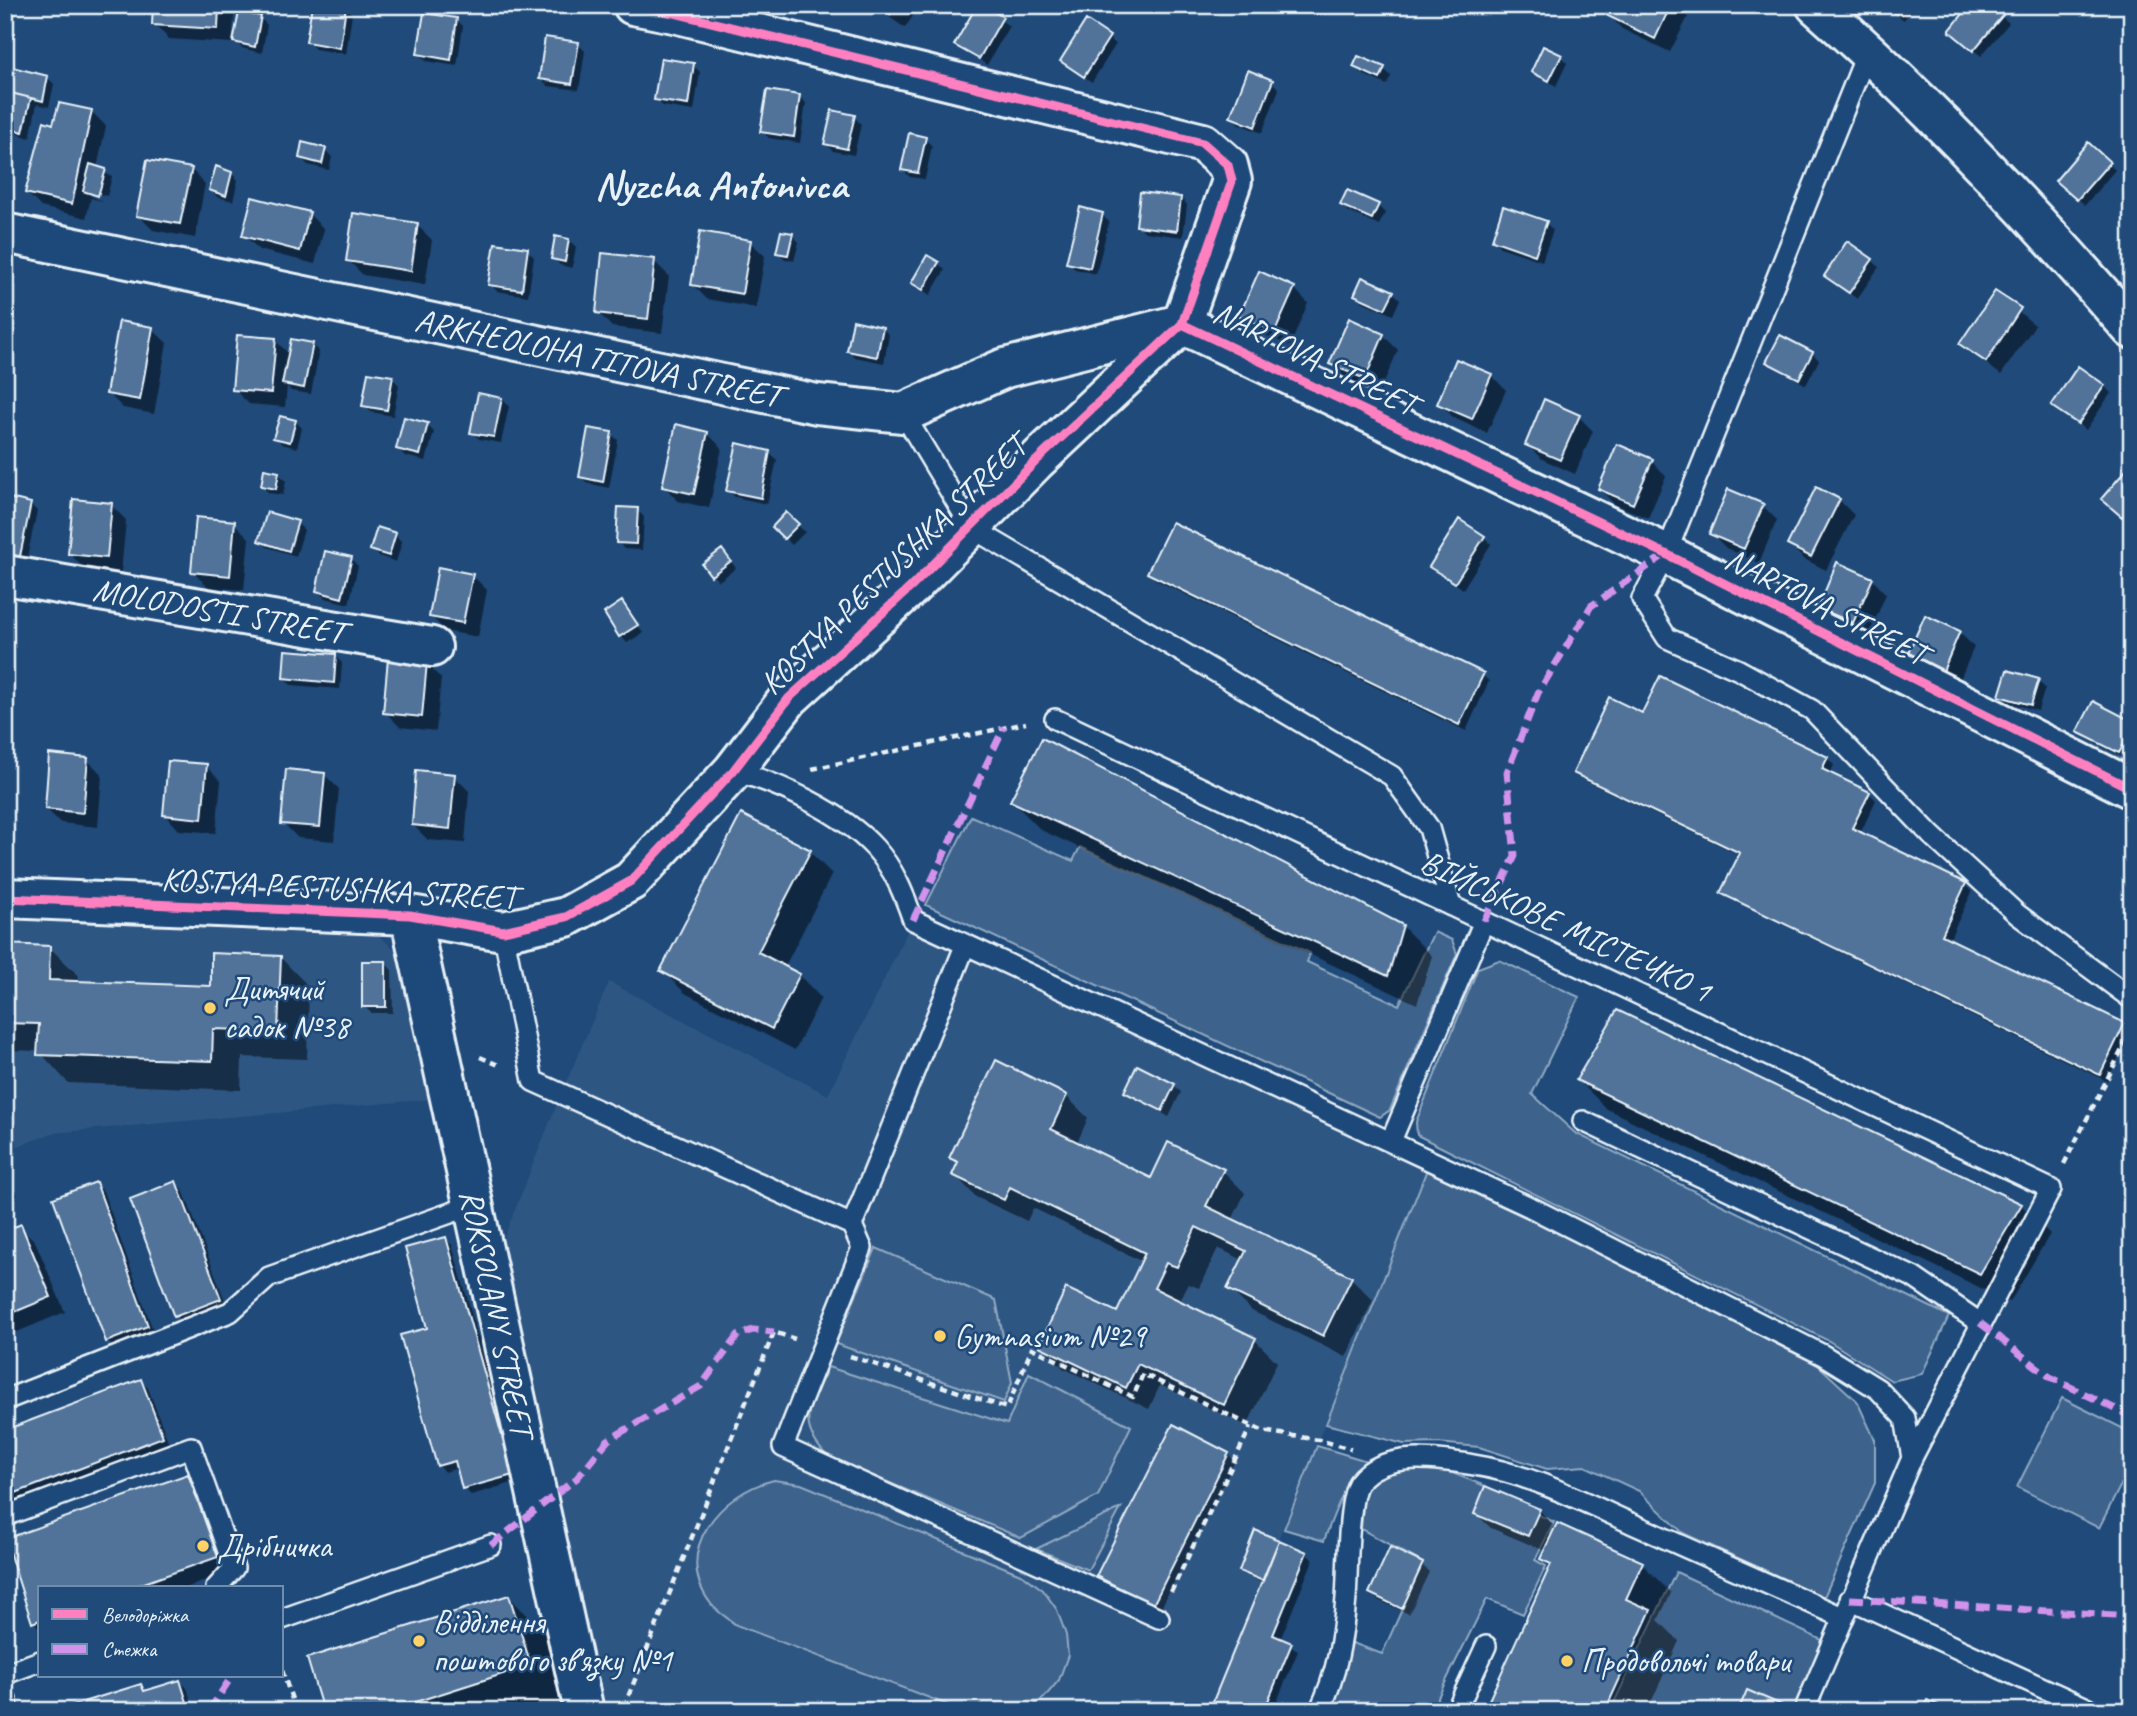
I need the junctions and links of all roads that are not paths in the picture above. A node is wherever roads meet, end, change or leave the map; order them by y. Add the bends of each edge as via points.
1 (633, 5) edge
2 (1816, 5) edge
3 (675, 9) edge
4 (1868, 50) junction
5 (5, 233) edge
6 (1182, 324) junction
7 (2132, 329) edge
8 (903, 413) junction
9 (972, 528) junction
10 (1665, 554) junction
11 (5, 575) edge
12 (432, 647) dead end
13 (1055, 719) road end
14 (750, 775) junction
15 (2132, 789) edge
16 (5, 898) edge
17 (1451, 906) junction
18 (410, 915) junction
19 (1483, 921) junction
20 (503, 931) junction
21 (965, 946) junction
22 (2132, 999) edge
23 (1583, 1121) dead end
24 (1391, 1140) junction
25 (473, 1205) junction
26 (852, 1225) junction
27 (1980, 1323) junction
28 (5, 1401) edge
29 (1912, 1458) junction
30 (5, 1516) edge
31 (491, 1545) dead end
32 (218, 1586) edge
33 (1846, 1608) junction
34 (284, 1618) edge
35 (1159, 1618) road end
36 (1486, 1646) dead end
37 (38, 1662) edge
38 (5, 1674) edge
39 (5, 1697) edge
40 (9, 1711) edge
41 (584, 1711) edge
42 (1319, 1711) edge
43 (1456, 1711) edge
44 (1804, 1711) edge
45 (2093, 1711) edge

1 - 3 street, NARTOVA STREET
2 - 4 street
3 - 6 street, NARTOVA STREET via 1203,143 1228,165 1232,181
4 - 7 street
4 - 10 lane
5 - 8 street, ARKHEOLOHA TITOVA STREET via 817,404
6 - 8 street, ARKHEOLOHA TITOVA STREET via 1005,368
6 - 9 street, KOSTYA PESTUSHKA STREET
6 - 10 street, NARTOVA STREET
8 - 9 lane
9 - 14 street, KOSTYA PESTUSHKA STREET via 789,698
9 - 17 lane via 1392,776 1429,828
10 - 15 street, NARTOVA STREET
10 - 22 lane via 1642,599 1667,638 1812,710 1931,835 1998,897
11 - 12 street, MOLODOSTI STREET
13 - 17 lane, ВІЙСЬКОВЕ МІСТЕЧКО 1
14 - 20 street, KOSTYA PESTUSHKA STREET via 631,881 566,918
14 - 21 lane via 835,817 875,848 901,886 912,920
16 - 18 street, KOSTYA PESTUSHKA STREET
17 - 19 lane, ВІЙСЬКОВЕ МІСТЕЧКО 1
18 - 20 street, KOSTYA PESTUSHKA STREET
18 - 25 street, ROKSOLANY STREET
19 - 24 lane
19 - 27 lane, ВІЙСЬКОВЕ МІСТЕЧКО 1 via 2051,1189
20 - 26 lane via 533,1081
21 - 24 lane
21 - 26 lane
23 - 27 lane via 1913,1277
24 - 29 lane via 1823,1355 1878,1389 1905,1418
25 - 28 lane via 269,1277 230,1312
25 - 41 street, ROKSOLANY STREET
26 - 35 lane via 862,1248 783,1447
27 - 29 lane
29 - 33 lane
30 - 32 lane via 191,1447 234,1567
31 - 34 lane
33 - 42 lane via 1562,1492 1476,1465 1394,1461 1373,1468 1357,1484 1339,1657
33 - 44 lane
33 - 45 lane
36 - 43 lane
37 - 38 lane
39 - 40 lane

